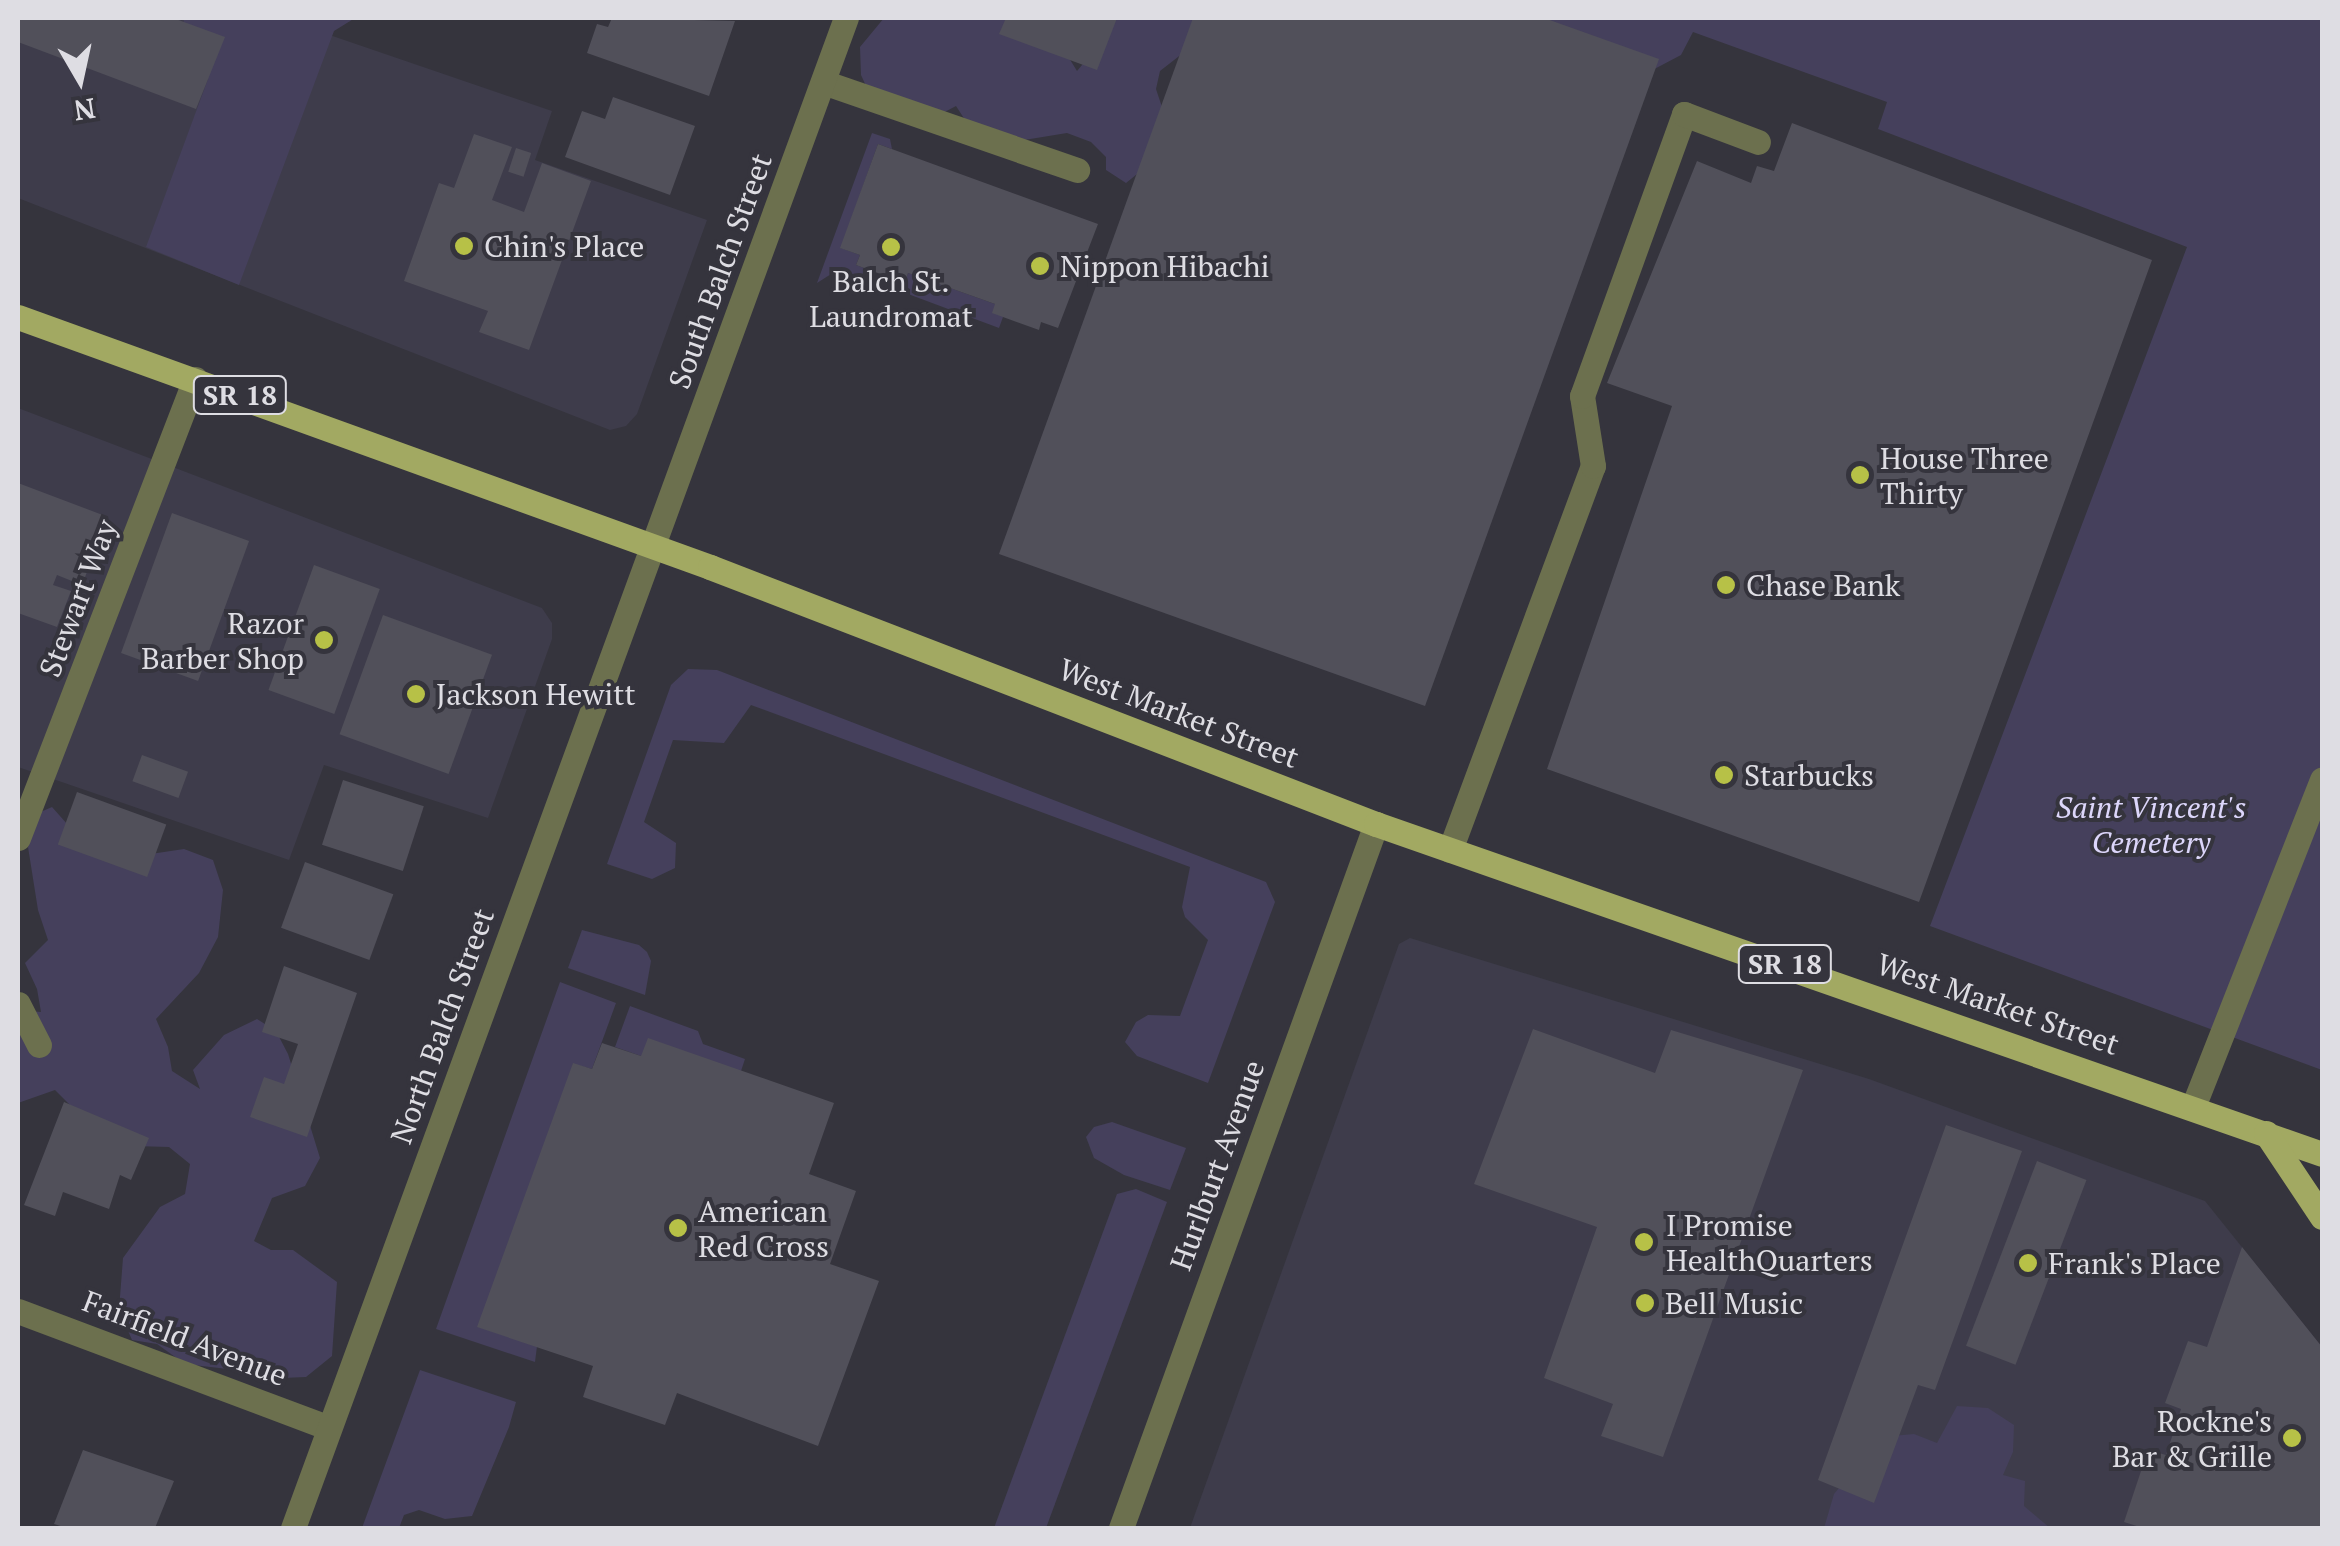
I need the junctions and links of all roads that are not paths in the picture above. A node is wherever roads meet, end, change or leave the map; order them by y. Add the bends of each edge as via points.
1 (846, 18) edge
2 (823, 82) junction
3 (1758, 142) dead end
4 (1077, 170) dead end
5 (18, 317) edge
6 (195, 379) junction
7 (654, 547) junction
8 (2322, 779) edge
9 (1376, 824) junction
10 (18, 838) edge
11 (1450, 850) junction
12 (18, 1004) edge
13 (39, 1045) dead end
14 (2193, 1106) junction
15 (2266, 1133) junction
16 (2322, 1154) edge
17 (2322, 1217) edge
18 (18, 1311) edge
19 (329, 1428) junction
20 (294, 1528) edge
21 (1120, 1528) edge

1 - 2 street, South Balch Street
2 - 4 street
2 - 7 street, South Balch Street
3 - 11 street via 1684,114 1582,396 1593,466
5 - 6 main road, West Market Street / SR 18
6 - 7 main road, West Market Street / SR 18
6 - 10 street, Stewart Way
7 - 9 main road, West Market Street / SR 18
7 - 19 street, North Balch Street
8 - 14 street
9 - 11 main road, West Market Street / SR 18
9 - 21 street, Hurlburt Avenue
11 - 14 main road, West Market Street / SR 18
12 - 13 street
14 - 15 main road, West Market Street / SR 18
15 - 16 main road, West Market Street / SR 18
15 - 17 main road
18 - 19 street, Fairfield Avenue
19 - 20 street, North Balch Street

